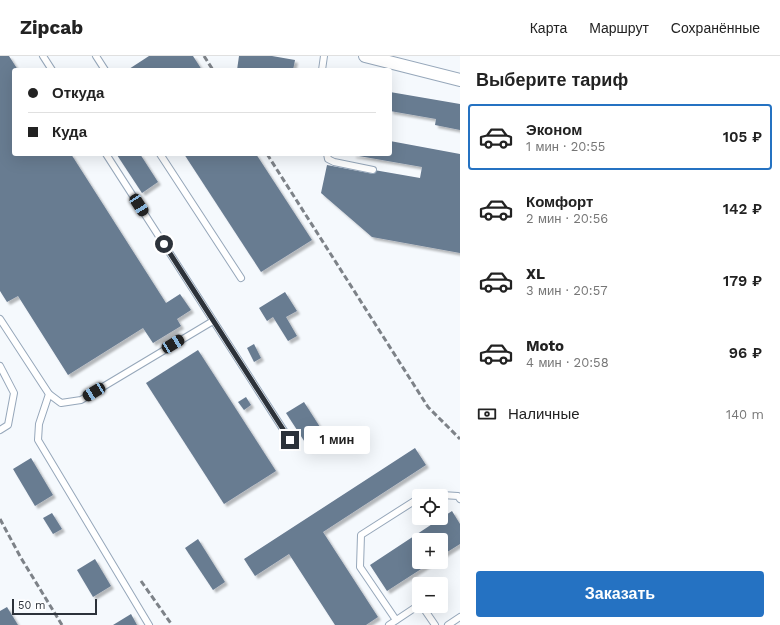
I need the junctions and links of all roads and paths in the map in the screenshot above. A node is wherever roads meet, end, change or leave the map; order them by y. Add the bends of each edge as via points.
1 (43, 56) edge
2 (96, 56) edge
3 (324, 56) edge
4 (365, 56) edge
5 (51, 68) edge
6 (104, 68) edge
7 (322, 68) edge
8 (460, 80) edge
9 (107, 156) edge
10 (161, 156) edge
11 (327, 156) edge
12 (373, 170) dead end
13 (240, 278) dead end
14 (0, 319) edge
15 (213, 321) junction
16 (0, 366) edge
17 (49, 394) junction
18 (0, 430) edge
19 (290, 440) dead end
20 (448, 495) edge
21 (460, 500) edge
22 (412, 502) edge
23 (412, 611) edge
24 (426, 613) edge
25 (460, 617) edge
26 (396, 620) junction
27 (149, 624) edge
28 (389, 625) edge
29 (435, 625) edge
30 (448, 625) edge

1 - 5 lane
2 - 6 lane
3 - 7 lane
4 - 8 street
9 - 15 lane
10 - 13 lane
11 - 12 lane via 334,162
14 - 17 lane
15 - 17 lane via 81,400 61,403
15 - 19 lane
16 - 18 lane via 14,393 8,425
17 - 27 lane via 39,424 38,440
20 - 21 lane via 458,496
22 - 26 lane via 361,535 360,567
23 - 26 lane
24 - 29 lane
25 - 30 lane
26 - 28 lane

